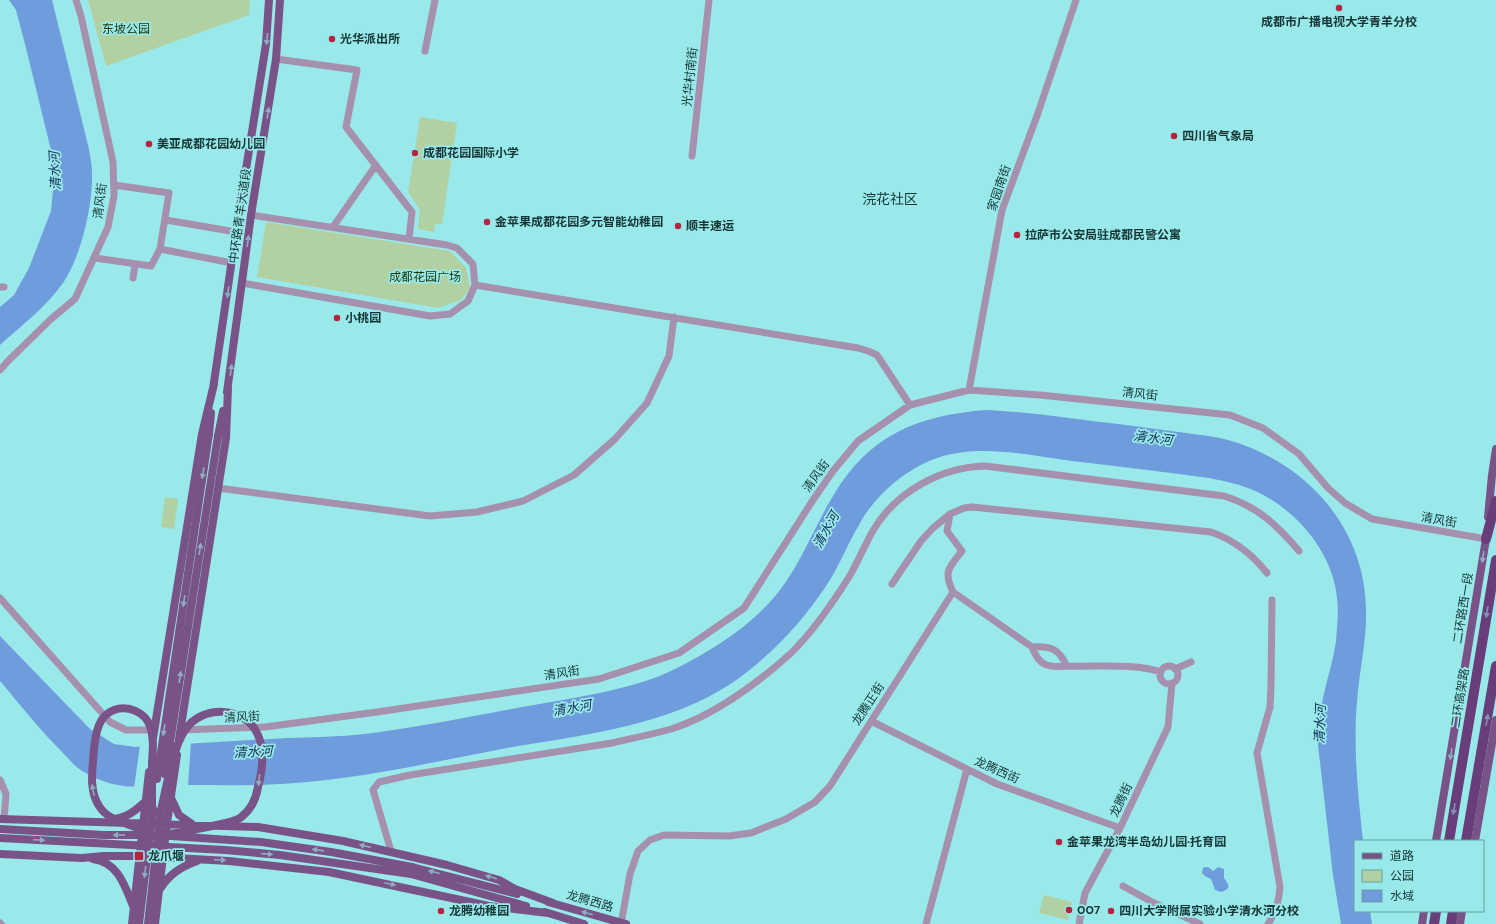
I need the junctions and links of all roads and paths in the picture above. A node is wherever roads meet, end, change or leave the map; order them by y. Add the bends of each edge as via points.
1 (76, 0) edge
2 (269, 0) edge
3 (280, 0) edge
4 (435, 0) edge
5 (709, 0) edge
6 (1076, 0) edge
7 (425, 51) dead end
8 (276, 59) junction
9 (692, 156) dead end
10 (376, 165) junction
11 (114, 185) junction
12 (251, 215) junction
13 (166, 220) junction
14 (333, 227) junction
15 (236, 232) junction
16 (409, 239) junction
17 (160, 249) junction
18 (94, 258) junction
19 (232, 263) junction
20 (135, 265) junction
21 (133, 278) dead end
22 (242, 283) junction
23 (475, 285) junction
24 (674, 317) junction
25 (0, 370) edge
26 (214, 384) junction
27 (228, 388) junction
28 (969, 390) junction
29 (910, 405) junction
30 (1496, 449) edge
31 (218, 488) junction
32 (1496, 501) edge
33 (950, 514) junction
34 (932, 528) junction
35 (947, 531) junction
36 (1486, 539) junction
37 (1299, 551) dead end
38 (1496, 560) edge
39 (1267, 573) dead end
40 (892, 584) dead end
41 (953, 592) junction
42 (0, 598) edge
43 (1272, 600) dead end
44 (1032, 647) junction
45 (1190, 662) dead end
46 (1067, 666) junction
47 (1496, 666) edge
48 (1176, 669) junction
49 (1161, 672) junction
50 (1172, 684) junction
51 (871, 720) junction
52 (1496, 720) edge
53 (154, 730) junction
54 (181, 730) junction
55 (967, 769) junction
56 (0, 780) edge
57 (171, 795) junction
58 (146, 801) junction
59 (156, 814) junction
60 (2, 819) edge
61 (94, 822) junction
62 (166, 823) junction
63 (142, 824) junction
64 (192, 824) junction
65 (1120, 828) junction
66 (0, 829) edge
67 (154, 836) junction
68 (0, 838) edge
69 (1436, 840) edge
70 (1449, 840) edge
71 (1466, 840) edge
72 (1475, 840) edge
73 (391, 851) junction
74 (0, 854) edge
75 (140, 856) junction
76 (82, 858) junction
77 (163, 858) junction
78 (201, 860) junction
79 (411, 870) junction
80 (1123, 886) dead end
81 (158, 892) junction
82 (553, 903) junction
83 (134, 908) junction
84 (1424, 912) edge
85 (1436, 912) edge
86 (1453, 912) edge
87 (1462, 912) edge
88 (548, 913) junction
89 (619, 923) edge
90 (132, 924) edge
91 (139, 924) edge
92 (148, 924) edge
93 (155, 924) edge
94 (584, 924) edge
95 (926, 924) edge
96 (1079, 924) edge
97 (1200, 924) edge
98 (1268, 924) edge
99 (1422, 924) edge
100 (1434, 924) edge
101 (1451, 924) edge
102 (1460, 924) edge

1 - 11 street, 清风街 via 113,162
2 -> 15 main road, 中环路青羊大道段 via 266,44
3 - 8 main road, 中环路青羊大道段
4 - 7 street
5 - 9 street, 光华村南街
6 - 28 street, 家园南街 via 1002,210
8 - 10 street via 357,70 346,127
12 -> 8 main road, 中环路青羊大道段
10 - 14 street
10 - 16 street via 412,212
11 - 13 street via 169,193
11 - 18 street, 清风街 via 108,227
12 - 14 street
22 -> 12 main road, 中环路青羊大道段
13 - 15 street
13 - 17 street
14 - 16 street
15 - 19 main road, 中环路青羊大道段
16 - 23 street via 457,248 473,264
17 - 19 street
17 - 20 street via 151,266
18 - 20 street
18 - 25 street, 清风街 via 75,299
19 -> 26 main road, 中环路青羊大道段
20 - 21 street
22 - 23 street via 430,316 450,314 468,301
27 -> 22 main road, 中环路青羊大道段
23 - 24 street
24 - 29 street via 868,351 877,355
24 - 31 street via 669,356 647,403 615,439 574,475 523,501 477,512 430,516
26 - 53 main road via 202,434
26 -> 59 main road, 中环路青羊大道段, bridge via 209,434 157,775
27 - 31 main road via 226,438
59 -> 27 main road, 中环路青羊大道段, bridge
28 - 29 street, 清风街
28 - 36 street, 清风街 via 1230,415 1263,428 1299,454 1328,488 1345,503 1372,519
29 - 54 street, 清风街 via 858,441 833,470 744,608 679,653 599,679 265,727
30 - 36 main road, 二环路西一段
31 - 54 main road
32 - 36 highway
33 - 34 street
33 - 35 street
33 - 39 street via 964,508 983,508 1211,532 1242,548
34 - 35 street via 942,527
34 - 40 street
35 - 41 street via 962,551 948,571 947,577
36 -> 69 main road, 二环路西一段
37 - 73 street via 1266,516 1238,500 1224,496 985,466 960,468 924,482 886,513 874,528 849,576 815,626 765,675 732,699 671,729 612,743 441,769 379,782 373,790
38 -> 70 highway, 二环高架路
41 - 44 street
41 - 51 street, 龙腾正街
42 - 53 street via 110,722 126,730
43 - 98 street via 1270,707 1257,753 1280,887 1276,907
44 - 46 street via 1054,648 1063,657
44 - 46 street via 1036,658 1045,665
45 - 48 street
46 - 49 street via 1137,667
71 -> 47 highway
48 - 49 street via 1167,667
48 - 50 street via 1178,677
49 - 50 street via 1162,680
50 - 65 street, 龙腾街 via 1168,727
51 - 55 street, 龙腾西街
51 - 89 street, 龙腾正街 via 830,786 815,802 786,819 752,833 729,836 664,835 650,840 638,852 630,874
52 - 72 main road
53 - 58 main road, bridge
54 - 57 main road, bridge
55 - 65 street, 龙腾西街 via 997,784
55 - 95 street
56 - 60 street via 6,794
57 - 62 main road
57 - 64 main road via 173,806 179,815
58 - 61 main road via 125,817
58 - 63 main road
67 -> 59 main road, bridge via 106,814 95,799 92,778 95,736 102,719 114,710 136,710 149,724 153,739
59 -> 67 main road, bridge via 178,742 186,728 200,716 220,711 240,716 254,728 260,741 262,755 258,786 247,811 233,821
59 -> 91 main road, bridge
59 - 92 main road, bridge
60 - 61 main road
61 - 63 main road
62 - 63 main road
62 - 64 main road
62 - 77 main road
63 - 75 main road
73 -> 64 main road via 273,829
65 - 96 street, 龙腾街 via 1085,893
67 -> 66 main road, bridge
79 -> 67 main road, bridge via 331,852 261,842
68 -> 79 main road, bridge via 225,850
82 -> 73 main road via 515,889 499,880
74 - 76 main road
75 - 76 main road
75 - 77 main road
75 - 83 main road
76 - 83 main road via 102,861 114,868
77 - 78 main road
77 - 81 main road
78 - 81 main road via 172,874
78 -> 88 main road via 329,872 489,906
82 -> 79 main road
79 - 88 main road
80 - 97 street
81 - 93 main road
89 -> 82 main road, 龙腾西路
83 - 90 main road
84 - 99 main road
85 - 100 highway
86 - 101 highway
87 - 102 main road
88 - 94 main road, 龙腾西路

